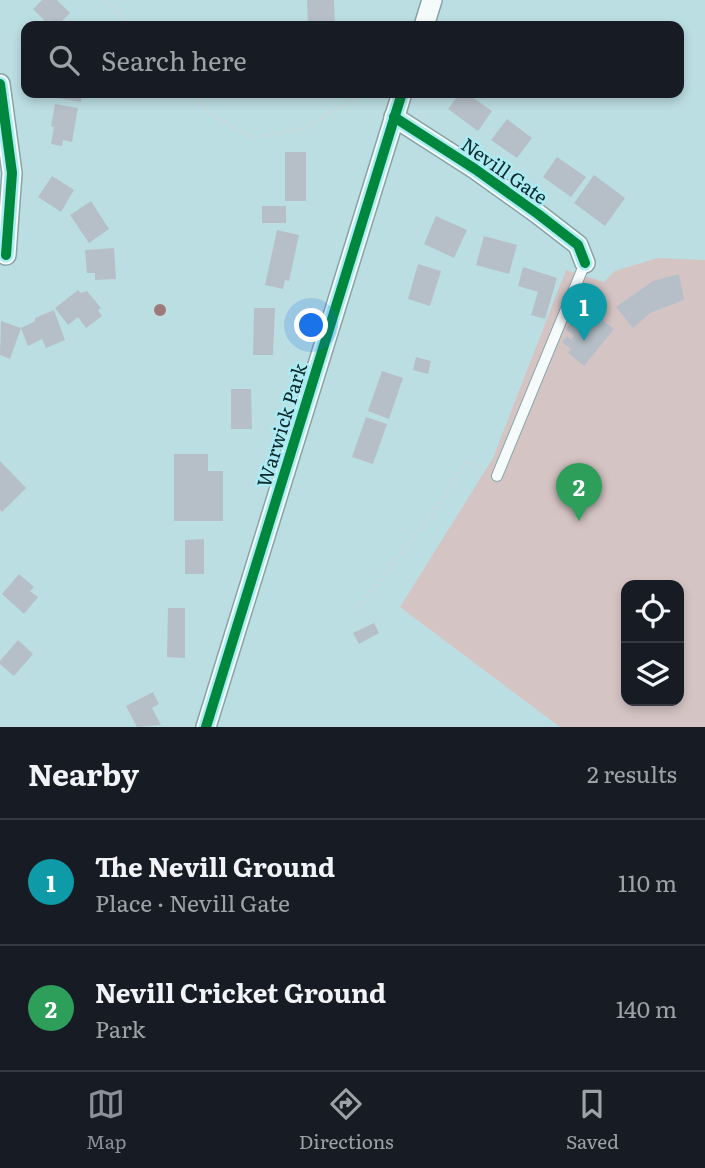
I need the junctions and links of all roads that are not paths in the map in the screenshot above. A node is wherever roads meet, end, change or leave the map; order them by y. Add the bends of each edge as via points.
1 (432, 0) edge
2 (426, 21) edge
3 (0, 84) edge
4 (398, 104) edge
5 (6, 256) dead end
6 (585, 263) joint
7 (497, 476) road end
8 (206, 727) edge

1 - 2 street
3 - 5 street via 12,173
4 - 6 street, Nevill Gate via 475,169 578,245
4 - 8 street, Warwick Park
6 - 7 lane

